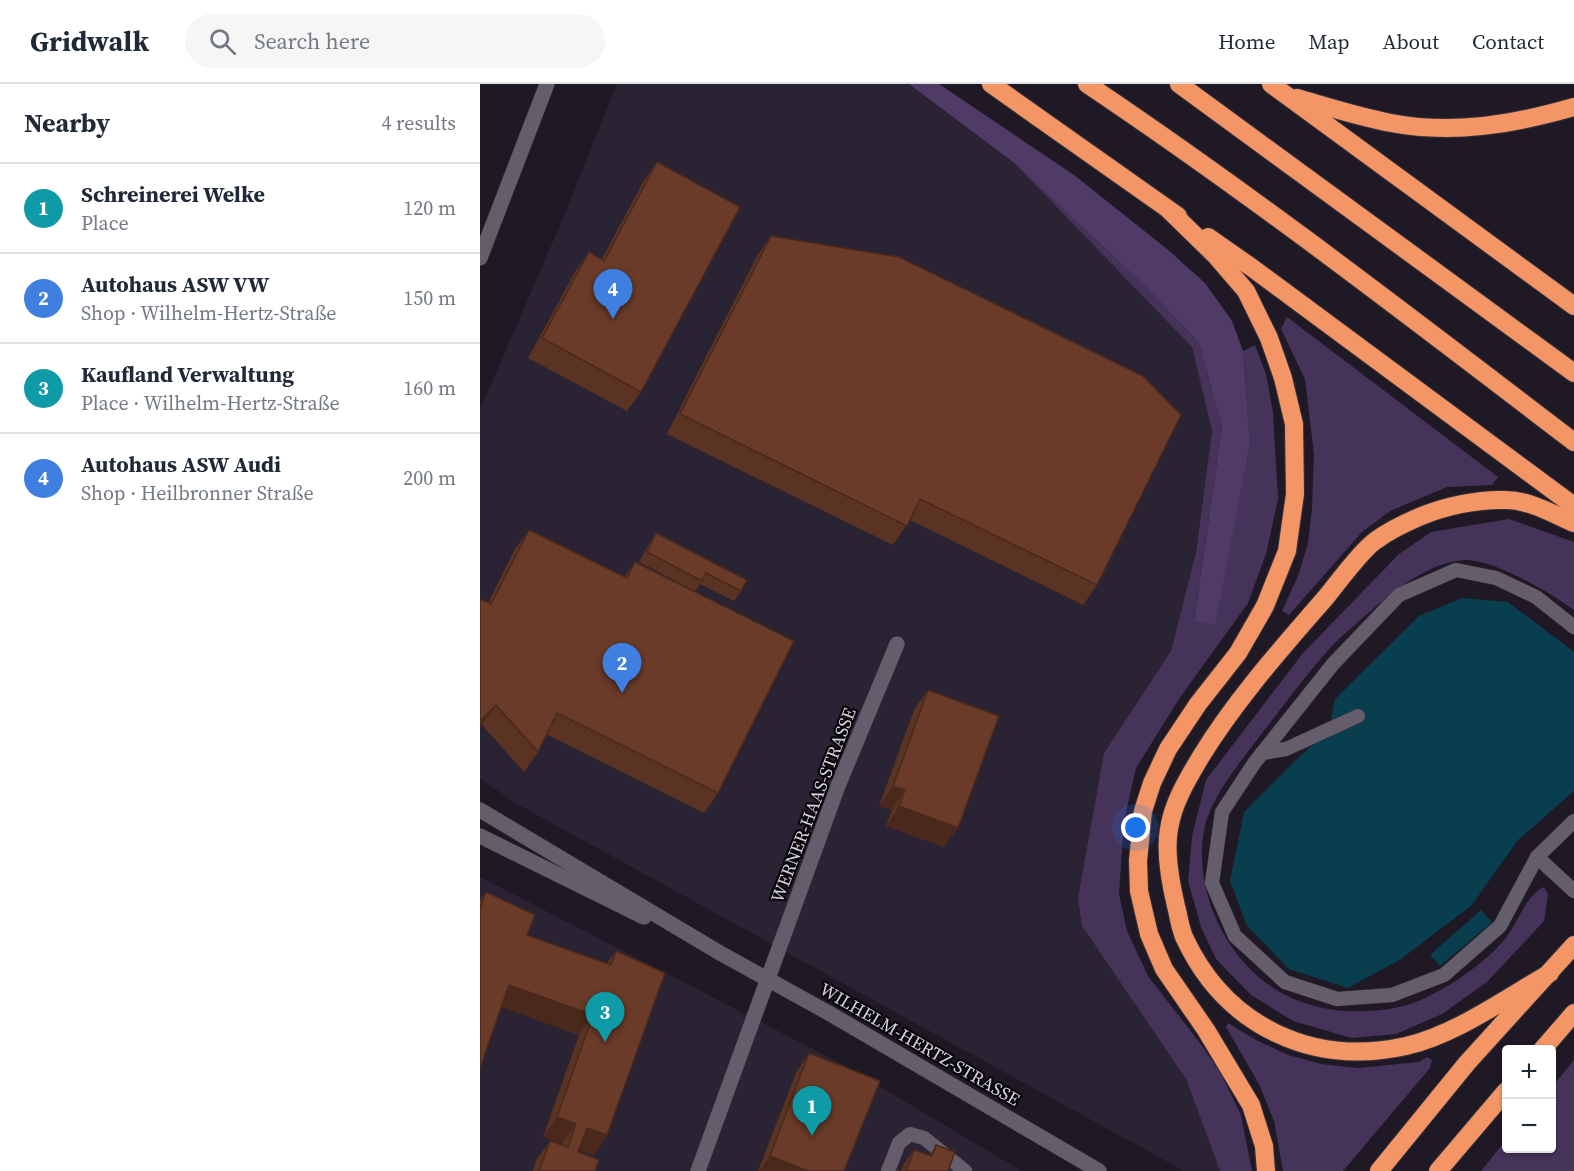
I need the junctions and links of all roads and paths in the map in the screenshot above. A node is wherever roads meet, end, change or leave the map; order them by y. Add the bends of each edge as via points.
1 (547, 84) edge
2 (991, 84) edge
3 (1087, 84) edge
4 (1179, 84) edge
5 (1271, 84) edge
6 (1287, 96) junction
7 (1574, 107) edge
8 (1169, 210) junction
9 (480, 258) edge
10 (1574, 306) edge
11 (1574, 373) edge
12 (1574, 442) edge
13 (1574, 506) edge
14 (1574, 524) edge
15 (1574, 627) edge
16 (897, 644) dead end
17 (1358, 716) dead end
18 (1262, 753) junction
19 (480, 808) edge
20 (1574, 821) edge
21 (480, 836) edge
22 (1538, 857) junction
23 (1574, 891) edge
24 (1574, 945) edge
25 (720, 953) junction
26 (1550, 973) junction
27 (768, 980) junction
28 (1574, 1013) edge
29 (1546, 1045) edge
30 (1502, 1096) edge
31 (698, 1171) edge
32 (888, 1171) edge
33 (965, 1171) edge
34 (1099, 1171) edge
35 (1266, 1171) edge
36 (1379, 1171) edge
37 (1438, 1171) edge

1 - 9 main road
2 - 8 highway
3 - 12 highway via 1324,253
4 - 11 highway
5 - 6 highway
6 - 7 highway via 1391,123 1434,129 1480,127
6 - 10 highway
8 - 13 highway
8 - 35 highway via 1246,291 1269,338 1294,424 1295,494 1287,550 1265,606 1238,653 1168,749 1143,811 1138,861 1139,891 1149,934 1164,969 1251,1105 1264,1146
14 - 26 highway via 1538,507 1508,500 1457,505 1419,517 1373,542 1251,684 1217,731 1182,788 1168,830 1170,882 1183,936 1202,970 1226,999 1278,1035 1326,1050 1348,1052 1426,1041
15 - 18 lane via 1526,592 1496,578 1456,570 1399,595 1333,664
16 - 27 main road, WERNER-HAAS-STRASSE via 838,786
17 - 18 lane via 1286,749
18 - 22 lane via 1222,812 1212,883 1235,936 1285,982 1337,999 1392,995 1444,975 1500,926
19 - 25 main road, WILHELM-HERTZ-STRASSE
20 - 22 lane
21 - 25 main road, WILHELM-HERTZ-STRASSE
22 - 23 lane
24 - 26 highway
25 - 27 main road, WILHELM-HERTZ-STRASSE
26 - 36 highway via 1467,1063
27 - 31 main road, WERNER-HAAS-STRASSE
27 - 34 main road, WILHELM-HERTZ-STRASSE
28 - 29 highway
30 - 37 highway
32 - 33 lane via 899,1143 910,1134 924,1138

